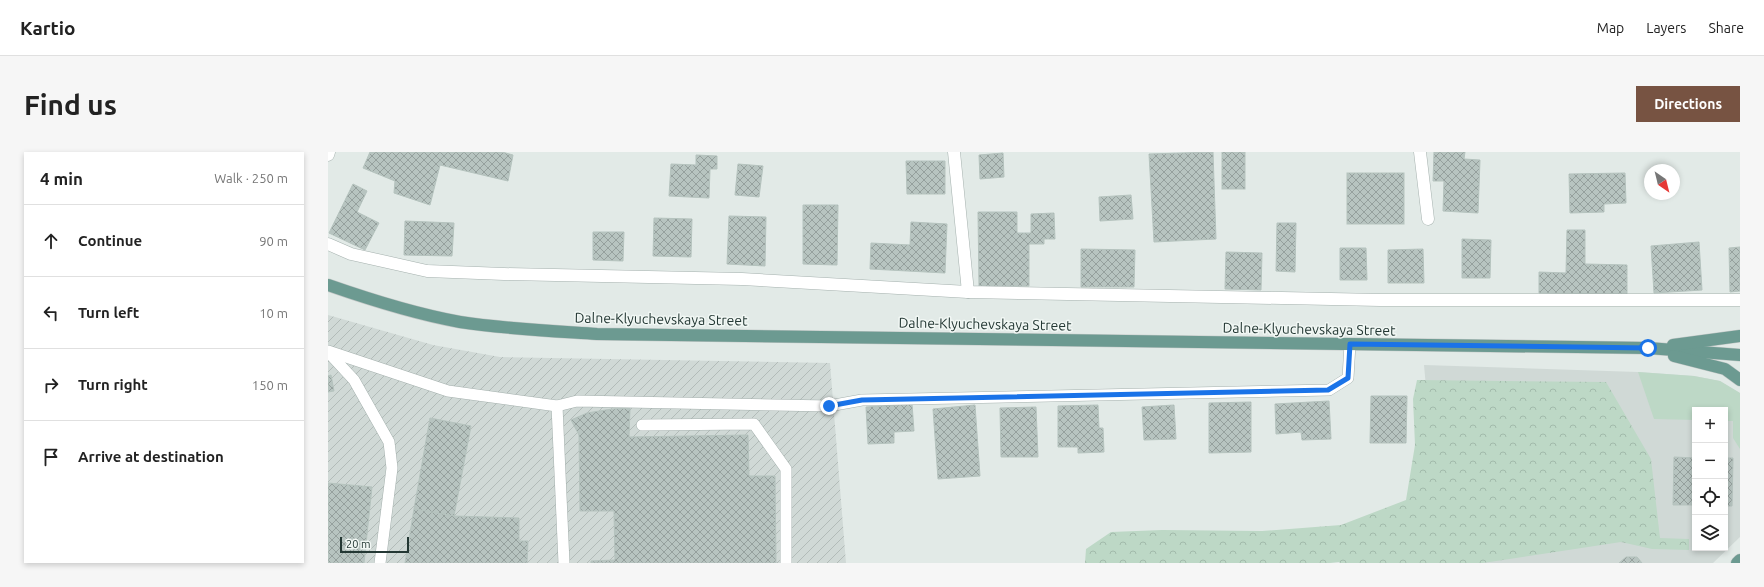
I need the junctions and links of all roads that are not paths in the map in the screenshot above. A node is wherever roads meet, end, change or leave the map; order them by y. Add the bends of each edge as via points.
1 (954, 152) edge
2 (1420, 152) edge
3 (1428, 219) dead end
4 (328, 244) edge
5 (328, 284) edge
6 (968, 292) junction
7 (1740, 300) edge
8 (1740, 336) edge
9 (1350, 344) junction
10 (1648, 348) junction
11 (328, 352) edge
12 (1740, 355) edge
13 (1740, 380) edge
14 (557, 406) junction
15 (642, 425) dead end
16 (1740, 560) edge
17 (380, 563) edge
18 (564, 563) edge
19 (786, 563) edge
20 (1737, 563) edge

1 - 6 street
2 - 3 street
4 - 6 street via 351,254 427,271 742,279
5 - 9 main road, Dalne-Klyuchevskaya Street via 395,307 459,322 525,330 605,334
6 - 7 street via 1380,300
8 - 10 main road, Dalne-Klyuchevskaya Street
9 - 10 main road, Dalne-Klyuchevskaya Street
9 - 14 lane via 1348,378 1328,390 862,400 829,406 577,401
10 - 12 main road, Dalne-Klyuchevskaya Street
10 - 13 main road via 1725,369
11 - 14 lane via 448,391
11 - 17 lane via 354,380 389,442 392,468
14 - 18 lane
15 - 19 lane via 754,424 786,469
16 - 20 main road

